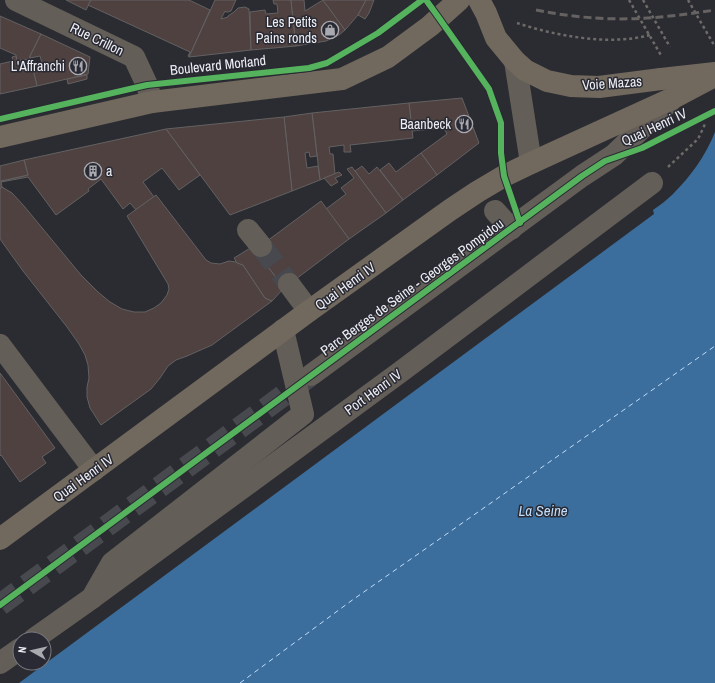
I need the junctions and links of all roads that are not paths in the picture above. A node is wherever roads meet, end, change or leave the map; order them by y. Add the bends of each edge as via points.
1 (16, 0) edge
2 (460, 0) edge
3 (479, 0) edge
4 (515, 61) junction
5 (715, 73) edge
6 (715, 76) edge
7 (673, 98) junction
8 (152, 102) junction
9 (0, 138) edge
10 (531, 163) junction
11 (652, 183) road end
12 (495, 211) dead end
13 (511, 229) junction
14 (289, 284) tunnel mouth
15 (309, 311) junction
16 (283, 330) junction
17 (0, 345) edge
18 (311, 375) tunnel mouth
19 (94, 470) junction
20 (0, 539) edge
21 (92, 598) junction
22 (45, 631) edge
23 (12, 655) edge
24 (0, 663) edge

1 - 8 street, Rue Crillon via 134,57 147,84
2 - 8 main road, Boulevard Morland via 388,57 342,79
3 - 4 main road, Voie Mazas via 496,38
4 - 5 main road, Voie Mazas, bridge via 525,70 547,81 571,86 598,87
4 - 10 street
6 - 7 main road, Quai Henri IV, bridge
7 - 10 main road, Quai Henri IV
7 - 13 street, Parc Berges de Seine - Georges Pompidou via 614,155
8 - 9 main road, Boulevard Morland
10 - 15 main road, Quai Henri IV via 483,188 450,210
11 - 21 street, Port Henri IV via 399,373
12 - 13 street
13 - 18 street, Parc Berges de Seine - Georges Pompidou
14 - 15 street
15 - 16 main road, Quai Henri IV
16 - 19 main road, Quai Henri IV
16 - 21 street, Port Henri IV via 303,414 112,563
17 - 19 street
19 - 20 main road, Quai Henri IV
21 - 22 street, Port Henri IV
23 - 24 street

